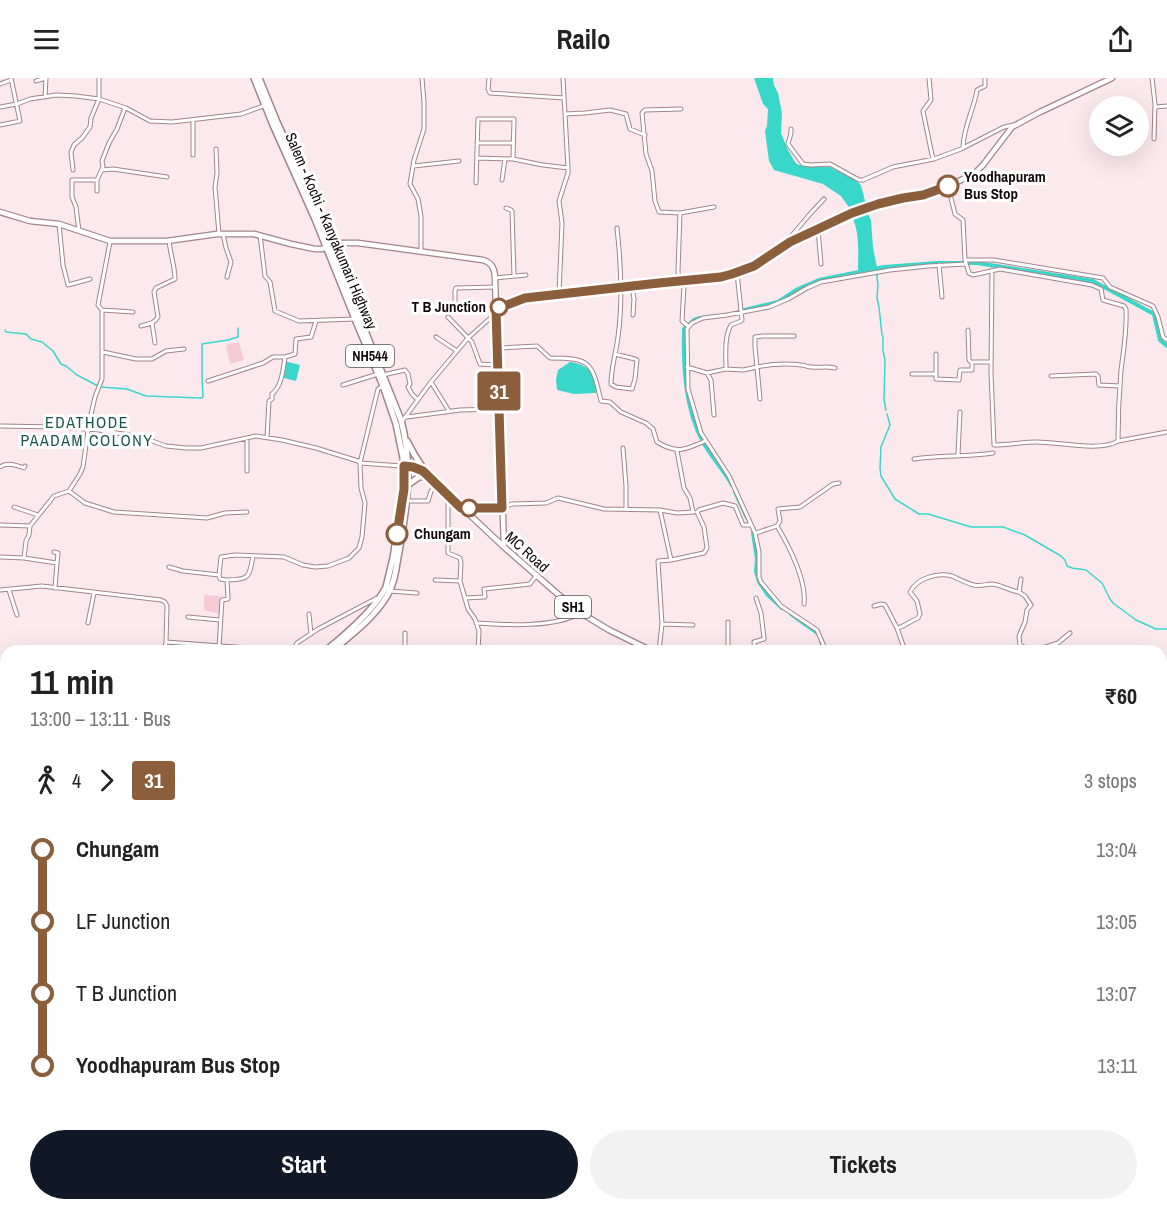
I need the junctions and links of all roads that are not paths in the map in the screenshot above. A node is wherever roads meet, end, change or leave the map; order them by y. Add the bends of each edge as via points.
1 (99, 78) edge
2 (254, 78) edge
3 (259, 78) edge
4 (422, 78) edge
5 (489, 78) edge
6 (563, 78) edge
7 (929, 78) edge
8 (986, 78) edge
9 (1152, 78) edge
10 (11, 79) edge
11 (1108, 79) edge
12 (36, 81) dead end
13 (0, 84) edge
14 (45, 97) junction
15 (564, 98) junction
16 (99, 99) junction
17 (17, 104) junction
18 (266, 105) junction
19 (1167, 106) edge
20 (0, 107) edge
21 (1155, 107) junction
22 (125, 108) junction
23 (681, 110) dead end
24 (565, 114) junction
25 (193, 120) junction
26 (0, 125) edge
27 (1016, 125) junction
28 (791, 129) dead end
29 (645, 135) junction
30 (1154, 139) dead end
31 (477, 143) junction
32 (513, 143) junction
33 (216, 148) dead end
34 (963, 148) junction
35 (194, 155) dead end
36 (477, 158) junction
37 (505, 159) junction
38 (513, 159) junction
39 (934, 159) junction
40 (459, 161) dead end
41 (414, 166) junction
42 (568, 168) junction
43 (73, 170) dead end
44 (102, 170) junction
45 (167, 177) dead end
46 (97, 180) junction
47 (502, 180) dead end
48 (476, 183) dead end
49 (948, 186) junction
50 (97, 191) dead end
51 (824, 199) dead end
52 (714, 207) dead end
53 (506, 208) dead end
54 (2, 213) edge
55 (680, 213) junction
56 (59, 224) junction
57 (617, 228) dead end
58 (818, 228) junction
59 (80, 231) junction
60 (221, 234) junction
61 (260, 235) junction
62 (169, 240) junction
63 (110, 241) junction
64 (328, 246) junction
65 (782, 247) junction
66 (421, 251) junction
67 (966, 262) junction
68 (820, 264) dead end
69 (939, 265) junction
70 (992, 270) junction
71 (736, 273) junction
72 (526, 275) dead end
73 (514, 276) junction
74 (227, 277) dead end
75 (495, 278) junction
76 (90, 279) dead end
77 (679, 281) junction
78 (632, 286) junction
79 (496, 287) junction
80 (622, 288) junction
81 (559, 294) junction
82 (942, 297) dead end
83 (455, 302) dead end
84 (102, 310) junction
85 (742, 310) junction
86 (496, 311) junction
87 (133, 312) dead end
88 (633, 315) dead end
89 (448, 317) dead end
90 (355, 319) junction
91 (316, 321) junction
92 (152, 323) junction
93 (141, 326) dead end
94 (688, 326) junction
95 (968, 330) dead end
96 (794, 336) dead end
97 (436, 337) dead end
98 (468, 338) junction
99 (1167, 340) edge
100 (156, 343) dead end
101 (497, 348) junction
102 (184, 350) dead end
103 (457, 351) junction
104 (103, 352) junction
105 (615, 354) junction
106 (936, 354) dead end
107 (285, 357) junction
108 (991, 362) junction
109 (972, 363) junction
110 (498, 365) junction
111 (687, 367) junction
112 (757, 367) junction
113 (835, 368) dead end
114 (726, 369) junction
115 (707, 373) junction
116 (380, 374) junction
117 (912, 374) dead end
118 (936, 374) junction
119 (1051, 376) dead end
120 (208, 381) dead end
121 (432, 382) junction
122 (343, 385) dead end
123 (383, 386) junction
124 (1120, 386) junction
125 (760, 399) dead end
126 (418, 400) junction
127 (500, 409) junction
128 (449, 411) junction
129 (960, 412) dead end
130 (714, 415) dead end
131 (403, 419) junction
132 (0, 426) edge
133 (88, 430) junction
134 (1167, 432) edge
135 (247, 438) junction
136 (267, 438) junction
137 (405, 438) junction
138 (705, 441) junction
139 (1118, 441) junction
140 (623, 448) dead end
141 (677, 450) junction
142 (993, 453) dead end
143 (958, 455) junction
144 (914, 459) dead end
145 (360, 463) junction
146 (25, 466) dead end
147 (0, 467) edge
148 (406, 468) junction
149 (247, 471) dead end
150 (428, 476) junction
151 (839, 483) dead end
152 (408, 485) junction
153 (437, 485) junction
154 (69, 491) junction
155 (448, 496) junction
156 (406, 501) junction
157 (14, 507) dead end
158 (461, 508) junction
159 (502, 508) junction
160 (626, 509) junction
161 (660, 510) junction
162 (247, 512) dead end
163 (695, 512) junction
164 (38, 515) junction
165 (0, 525) edge
166 (752, 525) junction
167 (30, 526) junction
168 (777, 526) junction
169 (755, 533) junction
170 (504, 547) junction
171 (54, 552) dead end
172 (253, 556) junction
173 (0, 557) edge
174 (24, 558) junction
175 (671, 560) junction
176 (57, 563) junction
177 (169, 567) dead end
178 (219, 574) junction
179 (536, 576) junction
180 (1021, 579) dead end
181 (227, 580) junction
182 (435, 580) dead end
183 (460, 581) junction
184 (55, 588) junction
185 (0, 590) edge
186 (9, 590) junction
187 (389, 591) junction
188 (1019, 592) junction
189 (94, 593) junction
190 (417, 594) dead end
191 (382, 596) junction
192 (465, 598) junction
193 (756, 598) dead end
194 (804, 604) dead end
195 (874, 606) dead end
196 (581, 613) junction
197 (17, 615) dead end
198 (309, 615) dead end
199 (188, 617) dead end
200 (220, 620) junction
201 (728, 622) dead end
202 (88, 623) dead end
203 (476, 623) junction
204 (662, 624) junction
205 (693, 625) dead end
206 (897, 628) junction
207 (405, 633) dead end
208 (1070, 633) dead end
209 (311, 634) junction
210 (166, 642) junction
211 (165, 645) edge
212 (198, 645) edge
213 (219, 645) edge
214 (296, 645) edge
215 (332, 645) edge
216 (339, 645) edge
217 (405, 645) edge
218 (478, 645) edge
219 (639, 645) edge
220 (660, 645) edge
221 (728, 645) edge
222 (754, 645) edge
223 (823, 645) edge
224 (903, 645) edge
225 (1020, 645) edge
226 (1054, 645) edge

1 - 16 street
2 - 18 highway, Salem - Kochi - Kanyakumari Highway / NH544
3 - 64 highway, Salem - Kochi - Kanyakumari Highway / NH544 via 314,204
4 - 41 street via 424,129
5 - 15 street via 490,93
6 - 15 street
7 - 39 street via 931,100 923,111
8 - 34 street via 985,86 977,90
9 - 21 street
10 - 13 street
10 - 17 street
11 - 27 main road
12 - 14 street via 46,78
14 - 16 street
14 - 17 street
15 - 24 street
16 - 22 street
16 - 43 street via 90,127 71,152
17 - 20 street
17 - 26 street via 20,121
18 - 25 street via 241,114
18 - 64 highway, Salem - Kochi - Kanyakumari Highway / NH544
19 - 21 street
21 - 30 street
22 - 25 street via 150,121
22 - 44 street via 102,161
23 - 29 street via 645,110
24 - 29 street via 609,110 626,114 630,129
24 - 42 street
25 - 35 street
27 - 34 street
27 - 49 main road via 974,174
28 - 39 street via 788,144 803,164 830,164 862,180 895,167
29 - 55 street via 659,212
31 - 32 street
31 - 32 street via 477,122 482,118 514,119
31 - 36 street
32 - 38 street
33 - 60 street via 215,188
34 - 39 street
36 - 37 street
36 - 48 street
37 - 38 street
37 - 47 street
38 - 42 street
40 - 41 street
41 - 66 street via 410,184 421,216
42 - 81 street via 559,201
44 - 45 street
44 - 46 street
46 - 50 street
46 - 59 street via 72,180
49 - 58 main road via 918,197 864,208
49 - 67 street via 955,214 963,220
51 - 65 street
52 - 55 street
53 - 73 street via 512,212
54 - 56 main road
55 - 77 street
56 - 59 main road
56 - 76 street via 68,285
57 - 80 street
58 - 65 main road
58 - 68 street
59 - 63 main road
60 - 61 main road
60 - 62 main road
60 - 74 street via 231,262
61 - 64 main road via 307,248
61 - 91 street via 265,276 270,282 275,311 300,321
62 - 63 main road
62 - 92 street via 175,279 156,288 158,317
63 - 84 street via 98,305
64 - 66 main road via 346,242
64 - 90 highway, Salem - Kochi - Kanyakumari Highway / NH544
64 - 116 highway, Salem - Kochi - Kanyakumari Highway / NH544
65 - 71 main road
66 - 75 main road via 483,260 494,268
67 - 69 street
67 - 70 street via 973,275
67 - 99 street via 994,260 1103,278 1110,286 1153,306
69 - 82 street
69 - 85 street via 821,282 776,305
70 - 108 street
70 - 124 street via 1096,286 1101,289 1103,300 1124,306 1126,333
71 - 77 main road
71 - 85 street
72 - 73 street
73 - 75 street
75 - 79 main road
77 - 78 main road
77 - 94 street via 684,285 682,321
78 - 80 main road
78 - 88 street
79 - 83 street via 456,288
79 - 86 main road
80 - 81 main road
80 - 105 street
81 - 86 main road via 525,298
84 - 87 street
84 - 104 street
85 - 94 street via 703,318
85 - 114 street via 742,321 728,330
86 - 98 street
86 - 101 main road
89 - 98 street
90 - 91 street
90 - 116 highway, Salem - Kochi - Kanyakumari Highway / NH544
91 - 107 street via 311,337 296,339 295,354
92 - 93 street
92 - 100 street
94 - 111 street
95 - 109 street
96 - 112 street via 755,337
97 - 103 street
98 - 103 street
98 - 110 street via 480,364
101 - 110 main road
101 - 141 street via 537,346 550,358 588,364 601,401 610,402 621,412 646,423 654,429 657,442
102 - 104 street via 166,351 146,359
103 - 121 street
104 - 133 street via 102,379
105 - 105 street via 637,360 632,389 611,384
106 - 118 street
107 - 120 street via 273,357
107 - 136 street via 282,378 269,401
108 - 109 street
108 - 139 street via 994,445 1031,442 1097,446
109 - 118 street via 972,370 960,370 959,380 936,379
110 - 127 main road
111 - 115 street
111 - 138 street via 688,393
112 - 113 street via 779,364
112 - 114 street
112 - 125 street
114 - 115 street
115 - 130 street
116 - 122 street
116 - 123 highway, Salem - Kochi - Kanyakumari Highway / NH544
116 - 126 street via 405,370 408,387
116 - 131 highway, Salem - Kochi - Kanyakumari Highway / NH544
117 - 118 street
119 - 124 street via 1096,374 1099,385
121 - 126 street
121 - 128 street
123 - 145 street via 378,389
123 - 148 highway, Salem - Kochi - Kanyakumari Highway / NH544
124 - 139 street
126 - 131 street
127 - 128 street
127 - 159 main road
128 - 131 street
129 - 143 street
131 - 137 highway, Salem - Kochi - Kanyakumari Highway / NH544
132 - 133 street
133 - 135 street via 118,432 186,448
133 - 154 street via 84,467
134 - 139 street
135 - 136 street
135 - 149 street
136 - 145 street via 316,448
137 - 148 highway, Salem - Kochi - Kanyakumari Highway / NH544
137 - 150 highway, SH1
138 - 141 street
138 - 166 street via 729,476
140 - 160 street
141 - 163 street via 684,488
142 - 143 street
143 - 144 street
145 - 148 street
145 - 172 street via 364,519 359,549 349,558 315,567 284,557
146 - 147 street
148 - 150 main road, MC Road / SH1
148 - 152 highway, Salem - Kochi - Kanyakumari Highway / NH544
148 - 191 highway, Salem - Kochi - Kanyakumari Highway / NH544 via 395,546
150 - 152 highway
150 - 153 main road, MC Road / SH1
151 - 168 street via 800,507 778,508
152 - 156 highway, Salem - Kochi - Kanyakumari Highway / NH544
153 - 155 main road, MC Road / SH1
153 - 156 street via 429,501
154 - 162 street via 85,503 114,512 207,518
154 - 164 street via 54,496
155 - 158 main road, MC Road / SH1
155 - 183 street via 448,553 460,558
156 - 187 highway, Salem - Kochi - Kanyakumari Highway / NH544
157 - 164 street
158 - 159 street
158 - 170 main road, MC Road / SH1
159 - 160 street via 558,498 596,508
159 - 170 main road
160 - 161 street
161 - 163 street
161 - 175 street
163 - 166 street via 723,503 735,506 743,525
163 - 175 street via 704,527 707,548 704,553
164 - 167 street
165 - 167 street
166 - 169 street
167 - 174 street
168 - 169 street
168 - 194 street via 799,573
169 - 223 street via 761,582 781,606 817,630
170 - 179 main road, MC Road / SH1
171 - 176 street via 58,553
172 - 178 street via 221,557
172 - 181 street via 247,577
173 - 174 street
174 - 176 street
175 - 204 street via 658,561
176 - 184 street
177 - 178 street
178 - 181 street via 220,579
179 - 192 street via 530,584 484,589 485,597
179 - 196 main road, MC Road / SH1
180 - 188 street
181 - 200 street via 228,599 222,600
182 - 183 street
183 - 192 street
184 - 186 street
184 - 189 street
185 - 186 street
186 - 197 street
187 - 190 street
187 - 216 highway, Salem - Kochi - Kanyakumari Highway / NH544 via 379,608
188 - 206 street via 995,584 975,586 951,576 925,578 910,592 916,601 918,618
188 - 225 street via 1031,605 1019,636
189 - 202 street
189 - 210 street via 165,602
191 - 209 street
191 - 215 highway, Salem - Kochi - Kanyakumari Highway / NH544
192 - 203 street
193 - 222 street via 764,639
195 - 206 street via 885,605
196 - 203 street via 571,619 538,624
196 - 219 main road, MC Road / SH1
198 - 209 street
199 - 200 street
200 - 213 street
201 - 221 street
203 - 218 street
204 - 205 street
204 - 220 street
206 - 224 street
207 - 217 street
208 - 226 street
209 - 214 street
210 - 211 street
210 - 212 street

